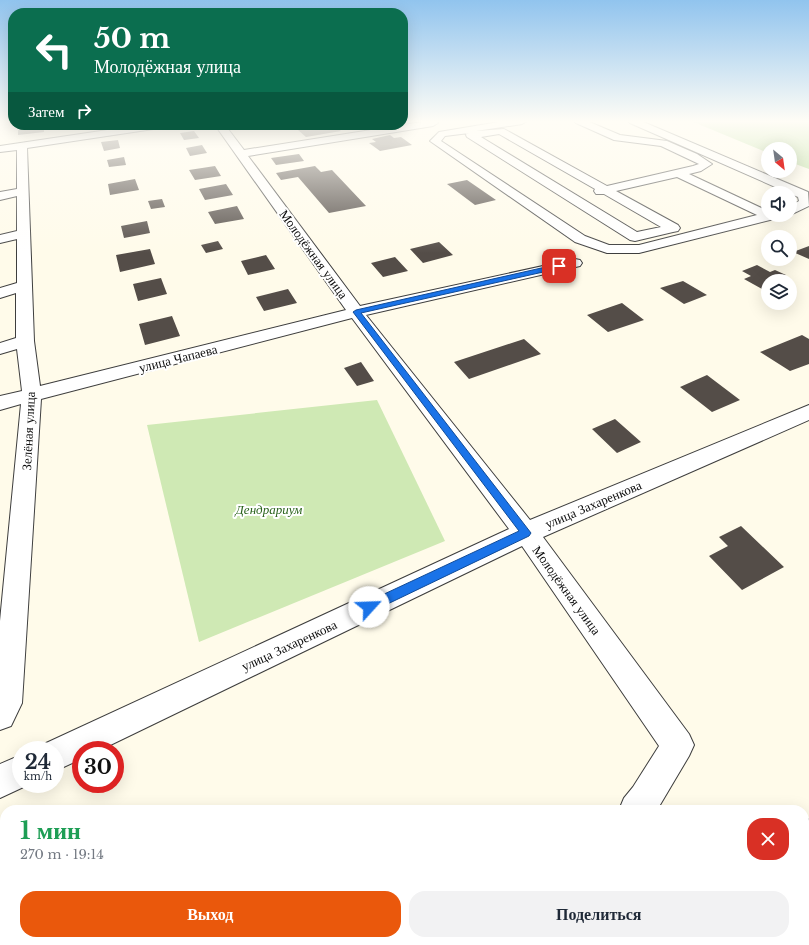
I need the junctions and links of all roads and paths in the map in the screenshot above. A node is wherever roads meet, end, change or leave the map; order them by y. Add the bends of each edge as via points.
1 (22, 165) edge
2 (249, 165) edge
3 (470, 165) edge
4 (482, 165) edge
5 (519, 165) edge
6 (562, 165) edge
7 (582, 165) edge
8 (705, 165) edge
9 (735, 165) edge
10 (473, 167) junction
11 (678, 173) junction
12 (540, 178) junction
13 (502, 186) junction
14 (623, 186) junction
15 (783, 186) edge
16 (606, 190) junction
17 (22, 191) junction
18 (797, 192) edge
19 (636, 193) dead end
20 (0, 196) edge
21 (571, 198) junction
22 (533, 207) junction
23 (797, 208) edge
24 (761, 210) edge
25 (761, 218) edge
26 (695, 224) dead end
27 (708, 231) junction
28 (23, 234) junction
29 (0, 239) edge
30 (575, 263) dead end
31 (24, 286) junction
32 (0, 293) edge
33 (356, 312) junction
34 (25, 341) junction
35 (0, 349) edge
36 (32, 395) junction
37 (0, 403) edge
38 (809, 412) edge
39 (526, 533) junction
40 (0, 715) edge
41 (64, 751) edge
42 (12, 775) edge
43 (0, 781) edge
44 (640, 805) edge

1 - 17 street, Зелёная улица
2 - 33 street, Молодёжная улица
3 - 10 street
4 - 10 street
5 - 12 street
6 - 16 street
7 - 14 street
8 - 11 street
9 - 15 street
10 - 13 street
11 - 14 street
11 - 24 street
12 - 13 street
12 - 21 street
13 - 22 street
14 - 16 street
14 - 19 street
16 - 21 street
16 - 21 street via 673,228 635,237
17 - 20 street
17 - 28 street, Зелёная улица
18 - 23 street via 804,195 806,203
21 - 22 street
22 - 27 street via 580,239 607,249 639,249
25 - 27 street
26 - 27 street
28 - 29 street
28 - 31 street, Зелёная улица
30 - 33 street, улица Чапаева
31 - 32 street
31 - 34 street, Зелёная улица
33 - 36 street, улица Чапаева
33 - 39 street, Молодёжная улица
34 - 35 street
34 - 36 street, Зелёная улица
36 - 37 street, улица Чапаева
36 - 40 street, Зелёная улица via 7,703
38 - 39 street, улица Захаренкова
39 - 41 street, улица Захаренкова
39 - 44 street, Молодёжная улица via 678,745
42 - 43 street

